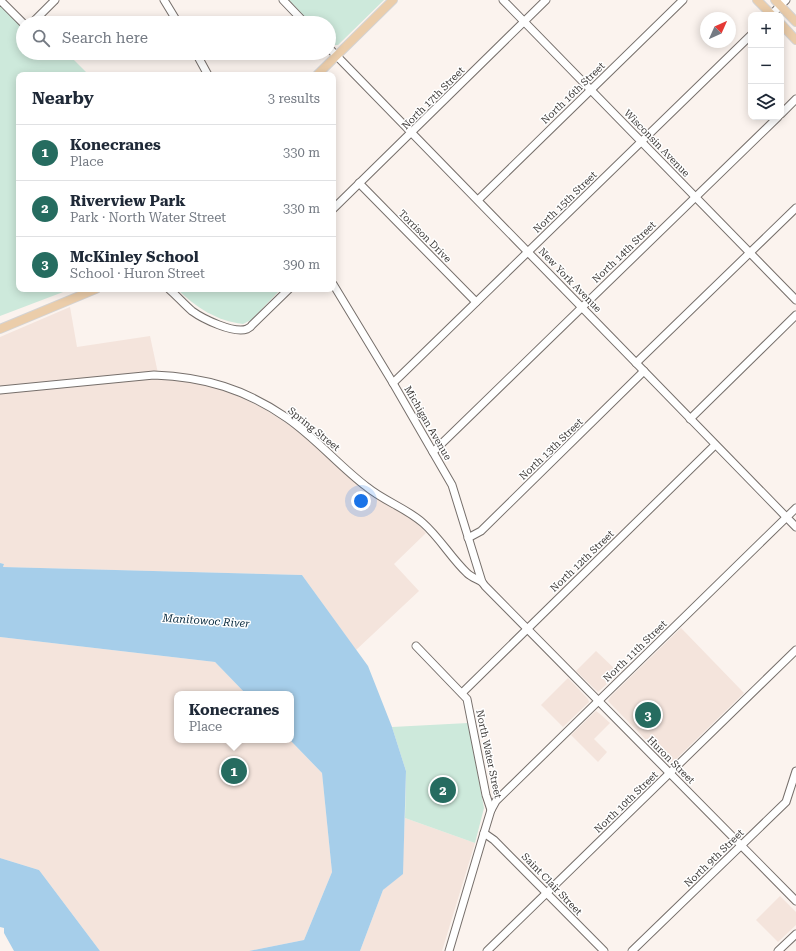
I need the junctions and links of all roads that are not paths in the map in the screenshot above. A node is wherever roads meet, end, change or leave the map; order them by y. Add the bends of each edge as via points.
1 (0, 0) edge
2 (55, 0) edge
3 (164, 0) edge
4 (282, 0) edge
5 (393, 0) edge
6 (503, 0) edge
7 (546, 0) edge
8 (683, 0) edge
9 (757, 0) edge
10 (780, 2) edge
11 (769, 12) edge
12 (774, 12) edge
13 (16, 16) edge
14 (39, 16) edge
15 (174, 16) edge
16 (298, 16) edge
17 (524, 22) junction
18 (796, 22) edge
19 (784, 27) edge
20 (748, 38) edge
21 (796, 40) edge
22 (336, 56) joint
23 (200, 60) edge
24 (332, 60) edge
25 (206, 72) edge
26 (320, 72) edge
27 (590, 89) junction
28 (796, 99) edge
29 (784, 111) edge
30 (775, 120) edge
31 (412, 132) junction
32 (641, 142) junction
33 (359, 183) junction
34 (696, 197) junction
35 (478, 200) junction
36 (336, 206) edge
37 (796, 208) edge
38 (528, 252) junction
39 (750, 253) junction
40 (336, 289) edge
41 (89, 292) edge
42 (172, 292) edge
43 (286, 292) edge
44 (796, 300) edge
45 (476, 302) junction
46 (582, 307) junction
47 (796, 315) edge
48 (0, 328) edge
49 (636, 363) junction
50 (644, 371) junction
51 (393, 383) junction
52 (0, 390) edge
53 (690, 419) junction
54 (715, 444) junction
55 (433, 452) junction
56 (796, 508) edge
57 (787, 517) junction
58 (796, 527) edge
59 (468, 538) junction
60 (482, 582) junction
61 (527, 628) junction
62 (416, 646) dead end
63 (796, 650) edge
64 (462, 693) junction
65 (598, 701) junction
66 (796, 771) edge
67 (670, 773) junction
68 (491, 810) junction
69 (484, 833) junction
70 (742, 845) junction
71 (546, 893) junction
72 (796, 901) edge
73 (796, 934) edge
74 (449, 951) edge
75 (487, 951) edge
76 (604, 951) edge
77 (632, 951) edge
78 (778, 951) edge

1 - 13 street
2 - 14 street
3 - 15 street
4 - 16 street
5 - 22 main road
6 - 17 street, Wisconsin Avenue
7 - 17 street, North 17th Street
8 - 27 street, North 16th Street
9 - 11 main road
10 - 12 street
10 - 18 main road
17 - 27 street, Wisconsin Avenue
17 - 31 street, North 17th Street
19 - 21 main road
20 - 32 street, North 15th Street
22 - 31 street, New York Avenue
23 - 25 street
24 - 26 main road
27 - 32 street, Wisconsin Avenue
27 - 35 street, North 16th Street
28 - 29 street
30 - 34 street, North 14th Street
31 - 33 street, North 17th Street
31 - 35 street, New York Avenue
32 - 34 street, Wisconsin Avenue
32 - 38 street, North 15th Street
33 - 36 street, North 17th Street
33 - 45 street, Torrison Drive
34 - 39 street, Wisconsin Avenue
34 - 46 street, North 14th Street
35 - 38 street, New York Avenue
37 - 39 street
38 - 45 street, North 15th Street
38 - 46 street, New York Avenue
39 - 44 street, Wisconsin Avenue
39 - 49 street
40 - 51 street, Michigan Avenue
41 - 48 main road
42 - 43 street via 200,316 234,329 247,329 252,326
45 - 51 street, North 15th Street
46 - 49 street, New York Avenue
46 - 55 street, North 14th Street
47 - 53 street
49 - 50 street, New York Avenue
50 - 53 street, New York Avenue
50 - 59 street, North 13th Street via 481,532
51 - 55 street, Michigan Avenue
52 - 60 street, Spring Street via 154,375 208,381 236,390 287,418 368,488 423,523 468,574
53 - 54 street, New York Avenue
54 - 57 street, New York Avenue
54 - 61 street, North 12th Street
55 - 59 street, Michigan Avenue via 452,485
56 - 57 street, North 11th Street
57 - 58 street, New York Avenue
57 - 65 street, North 11th Street
59 - 60 street, Michigan Avenue
60 - 61 street, Huron Street
61 - 64 street, North 12th Street
61 - 65 street, Huron Street
62 - 64 street, North Water Street
63 - 67 street, North 10th Street
64 - 68 street, North Water Street via 467,699
65 - 67 street, Huron Street
65 - 68 street, North 11th Street via 496,801
66 - 70 street, North 9th Street via 786,802
67 - 70 street, Huron Street
67 - 71 street, North 10th Street
68 - 69 street, North Water Street
69 - 71 street, Saint Clair Street
69 - 74 street, North Water Street
70 - 72 street, Huron Street
70 - 77 street, North 9th Street
71 - 75 street, North 10th Street
71 - 76 street, Saint Clair Street
73 - 78 street

